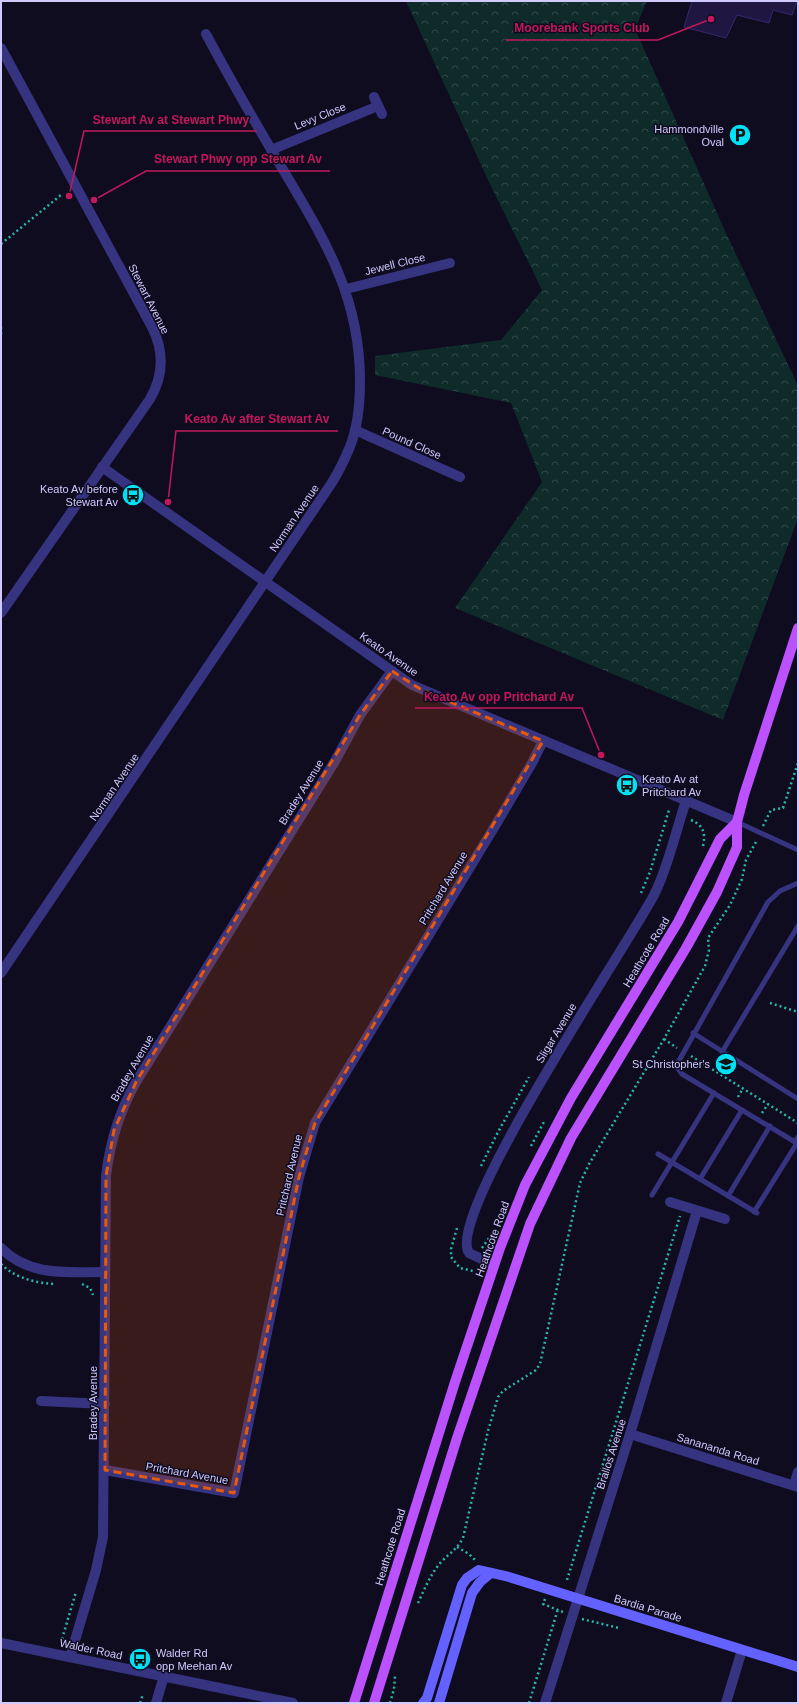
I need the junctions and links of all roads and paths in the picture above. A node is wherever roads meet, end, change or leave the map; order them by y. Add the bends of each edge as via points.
1 (206, 34) dead end
2 (1, 48) edge
3 (378, 106) dead end
4 (271, 150) junction
5 (61, 195) dead end
6 (1, 244) edge
7 (450, 263) dead end
8 (346, 289) junction
9 (1, 327) edge
10 (1, 337) edge
11 (355, 430) junction
12 (102, 467) junction
13 (460, 477) dead end
14 (266, 582) junction
15 (1, 613) edge
16 (798, 628) edge
17 (392, 671) junction
18 (543, 741) junction
19 (798, 763) edge
20 (686, 801) junction
21 (770, 810) dead end
22 (737, 822) junction
23 (796, 847) edge
24 (753, 849) dead end
25 (798, 883) edge
26 (798, 926) edge
27 (1, 973) edge
28 (770, 1003) dead end
29 (798, 1012) edge
30 (693, 1033) junction
31 (664, 1039) junction
32 (683, 1051) junction
33 (722, 1052) junction
34 (714, 1093) junction
35 (798, 1098) edge
36 (742, 1110) junction
37 (798, 1122) edge
38 (770, 1126) junction
39 (797, 1140) edge
40 (658, 1154) dead end
41 (671, 1162) junction
42 (700, 1179) junction
43 (652, 1194) dead end
44 (728, 1196) junction
45 (670, 1202) dead end
46 (683, 1206) junction
47 (697, 1210) junction
48 (725, 1219) dead end
49 (1, 1248) edge
50 (1, 1264) edge
51 (494, 1265) junction
52 (105, 1272) junction
53 (56, 1284) dead end
54 (76, 1284) dead end
55 (93, 1299) dead end
56 (41, 1401) dead end
57 (104, 1404) junction
58 (630, 1434) junction
59 (105, 1470) junction
60 (798, 1472) edge
61 (796, 1486) edge
62 (457, 1548) junction
63 (476, 1560) dead end
64 (491, 1573) junction
65 (566, 1580) dead end
66 (77, 1589) dead end
67 (577, 1599) junction
68 (416, 1609) dead end
69 (558, 1609) dead end
70 (62, 1639) dead end
71 (1, 1643) edge
72 (742, 1650) junction
73 (70, 1657) junction
74 (798, 1668) edge
75 (396, 1670) dead end
76 (164, 1676) junction
77 (143, 1694) dead end
78 (140, 1703) edge
79 (156, 1703) edge
80 (293, 1703) edge
81 (354, 1703) edge
82 (374, 1703) edge
83 (390, 1703) edge
84 (423, 1703) edge
85 (439, 1703) edge
86 (529, 1703) edge
87 (545, 1703) edge
88 (726, 1703) edge

1 - 4 street, Norman Avenue
2 - 12 street, Stewart Avenue via 159,344 161,363 155,391
3 - 4 street, Levy Close
4 - 8 street, Norman Avenue via 318,230
5 - 6 path
7 - 8 street, Jewell Close
8 - 11 street, Norman Avenue via 360,350 360,389
9 - 10 path
11 - 13 street, Pound Close
11 - 14 street, Norman Avenue via 349,449 331,484
12 - 14 street, Keato Avenue
12 - 15 street, Stewart Avenue
14 - 17 street, Keato Avenue
14 - 27 street, Norman Avenue
16 - 22 main road
17 - 18 street, Keato Avenue via 422,690
17 - 52 street, Bradey Avenue via 360,715 335,761 124,1104 114,1130 108,1158
18 - 20 street, Keato Avenue
18 - 59 street, Pritchard Avenue via 315,1123 299,1177 234,1493
19 - 21 path via 783,808
20 - 22 street, Keato Avenue
20 - 51 street, Sligar Avenue via 654,895 524,1108 481,1198 466,1247 469,1254
22 - 23 lane
22 - 51 main road, Heathcote Road via 720,839 678,922 555,1126 525,1185
22 - 82 main road via 737,848 717,892 571,1138 530,1224 459,1430
24 - 31 path via 746,860 742,879 730,905 708,938 709,950 705,966
25 - 30 lane via 780,891 768,902
26 - 33 lane
28 - 29 path
30 - 32 lane
30 - 33 lane
31 - 32 path
31 - 62 path via 589,1164 580,1184 540,1364 536,1370 502,1391 498,1397 463,1538
32 - 34 lane via 676,1063 679,1072
32 - 37 path
33 - 35 lane
34 - 36 lane
34 - 41 lane
36 - 38 lane
36 - 42 lane
38 - 39 lane
38 - 44 lane
39 - 44 lane via 756,1212
40 - 41 lane
41 - 42 lane
41 - 43 lane
42 - 44 lane
45 - 46 street
46 - 47 street
46 - 65 path
47 - 48 street
47 - 58 street, Brallos Avenue
49 - 52 street via 22,1264 43,1271
50 - 53 path via 27,1279
51 - 81 main road, Heathcote Road
52 - 57 street, Bradey Avenue
54 - 55 path via 90,1288
56 - 57 street
57 - 59 street, Bradey Avenue
58 - 61 street, Sanananda Road
58 - 67 street, Brallos Avenue
59 - 73 street, Bradey Avenue via 101,1553
60 - 61 street
62 - 63 path
62 - 68 path via 430,1576
64 - 67 street, Bardia Parade
64 - 84 street, Bardia Parade via 479,1570 462,1585 427,1698
64 - 85 street via 472,1593
66 - 70 path
67 - 72 street, Bardia Parade
67 - 87 street, Brallos Avenue
69 - 86 path
71 - 73 street, Walder Road
72 - 74 street, Bardia Parade
72 - 88 street
73 - 76 street, Walder Road
75 - 83 path
76 - 79 street
76 - 80 street, Walder Road
77 - 78 path

